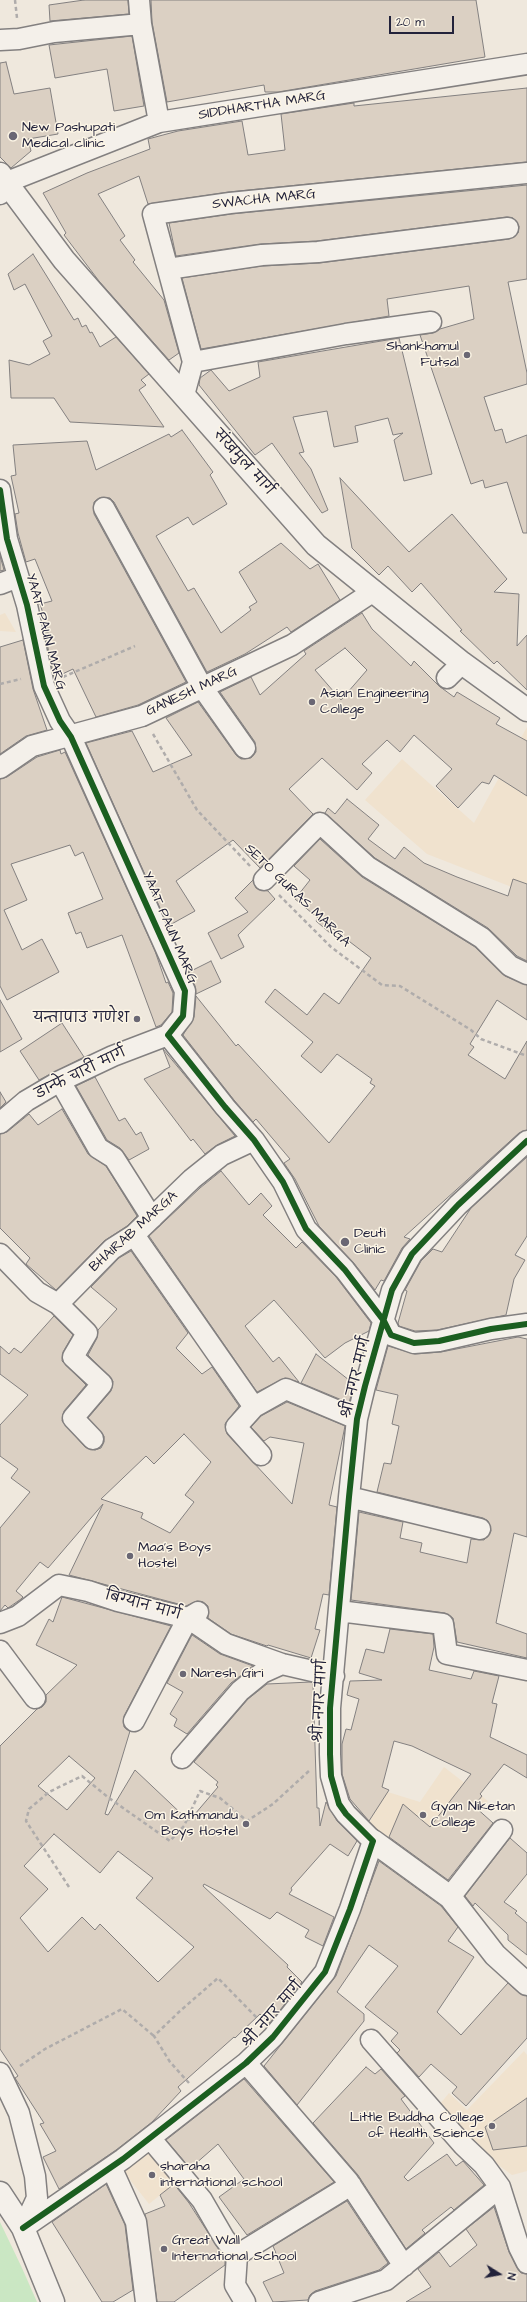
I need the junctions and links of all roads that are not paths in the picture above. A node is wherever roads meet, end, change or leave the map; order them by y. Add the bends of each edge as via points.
1 (139, 0) edge
2 (141, 24) junction
3 (0, 40) edge
4 (527, 64) edge
5 (159, 122) junction
6 (527, 173) edge
7 (2, 183) edge
8 (508, 228) dead end
9 (168, 269) junction
10 (431, 322) dead end
11 (193, 362) junction
12 (184, 395) junction
13 (0, 490) edge
14 (104, 508) dead end
15 (18, 577) junction
16 (0, 584) edge
17 (374, 591) junction
18 (202, 688) junction
19 (527, 710) edge
20 (71, 737) junction
21 (245, 748) dead end
22 (0, 768) edge
23 (264, 880) road end
24 (527, 974) edge
25 (168, 1035) junction
26 (60, 1081) junction
27 (0, 1123) edge
28 (254, 1140) junction
29 (527, 1141) edge
30 (152, 1218) junction
31 (134, 1235) junction
32 (0, 1254) edge
33 (58, 1304) junction
34 (384, 1321) junction
35 (527, 1324) edge
36 (254, 1407) junction
37 (357, 1420) junction
38 (93, 1439) dead end
39 (261, 1455) dead end
40 (348, 1497) junction
41 (480, 1529) dead end
42 (339, 1612) junction
43 (194, 1615) junction
44 (0, 1623) edge
45 (0, 1651) edge
46 (282, 1664) junction
47 (527, 1670) edge
48 (334, 1676) junction
49 (35, 1698) dead end
50 (134, 1720) dead end
51 (182, 1758) dead end
52 (502, 1830) dead end
53 (373, 1841) junction
54 (450, 1897) junction
55 (527, 1984) edge
56 (371, 2040) dead end
57 (246, 2063) junction
58 (3, 2080) edge
59 (150, 2138) junction
60 (111, 2167) junction
61 (350, 2185) junction
62 (500, 2187) junction
63 (0, 2193) edge
64 (23, 2228) junction
65 (237, 2255) junction
66 (527, 2263) edge
67 (404, 2266) junction
68 (53, 2302) edge
69 (146, 2302) edge
70 (245, 2302) edge
71 (319, 2302) edge

1 - 2 street
2 - 3 street
2 - 5 street
4 - 5 street, SIDDHARTHA MARG
5 - 7 street, SIDDHARTHA MARG
6 - 9 street, SWACHA MARG via 230,203 153,214
7 - 12 main road, संखमुल मार्ग via 64,260
8 - 9 street via 318,252 262,255
9 - 11 street, SWACHA MARG
10 - 11 street via 346,334
11 - 12 street
12 - 17 main road, संखमुल मार्ग via 316,544
13 - 15 street, YAAT PAUN MARG via 7,539
14 - 18 street
15 - 16 street
15 - 20 street, YAAT PAUN MARG via 27,604 44,686 60,721
17 - 18 street, GANESH MARG via 292,645
17 - 19 main road, संखमुल मार्ग via 454,671
18 - 20 street, GANESH MARG via 142,716
18 - 21 street
20 - 22 street, GANESH MARG via 32,746
20 - 25 street, YAAT PAUN MARG via 185,991 183,1016
23 - 24 street via 320,823 368,867 482,938 510,966
25 - 26 street, डान्फे चारी मार्ग via 113,1056
25 - 28 street
26 - 27 street, डान्फे चारी मार्ग via 26,1101
26 - 30 street via 98,1148 114,1158
28 - 30 street, BHAIRAB MARGA via 222,1155 192,1179
28 - 34 street via 283,1182 306,1229 345,1270
29 - 34 street, श्री नगर मार्ग via 458,1205 412,1254 392,1290
30 - 31 street, BHAIRAB MARGA
31 - 33 street, BHAIRAB MARGA via 112,1248
31 - 36 street
32 - 33 street via 37,1292
33 - 38 street via 87,1333 74,1357 102,1384 73,1418
34 - 35 street via 391,1335 414,1343 438,1341
34 - 37 street, श्री नगर मार्ग
36 - 37 street via 286,1389
36 - 39 street via 231,1422
37 - 40 street, श्री नगर मार्ग
40 - 41 street
40 - 42 street, श्री नगर मार्ग
42 - 47 street via 443,1624 447,1654
42 - 48 street, श्री नगर मार्ग
43 - 44 street, बिग्यान मार्ग via 118,1601 59,1585 18,1616
43 - 46 street, बिग्यान मार्ग via 226,1644
43 - 50 street
45 - 49 street
46 - 48 street, बिग्यान मार्ग
46 - 51 street via 262,1673 240,1691
48 - 53 street, श्री नगर मार्ग via 330,1708 331,1776 339,1804
52 - 54 street
53 - 54 main road
53 - 57 street, श्री नगर मार्ग via 325,1972 273,2037
54 - 55 main road via 495,1955
56 - 62 street via 463,2145 484,2165
57 - 59 street, श्री नगर मार्ग
57 - 61 street
58 - 64 street via 19,2113 35,2176 37,2198
59 - 60 street, श्री नगर मार्ग
59 - 65 street via 202,2200
60 - 64 street, श्री नगर मार्ग
60 - 69 street via 136,2222
61 - 65 street
61 - 67 street
62 - 66 street via 519,2247
62 - 67 street
63 - 64 main road
64 - 68 main road
65 - 70 street via 235,2285
67 - 71 street via 386,2280

